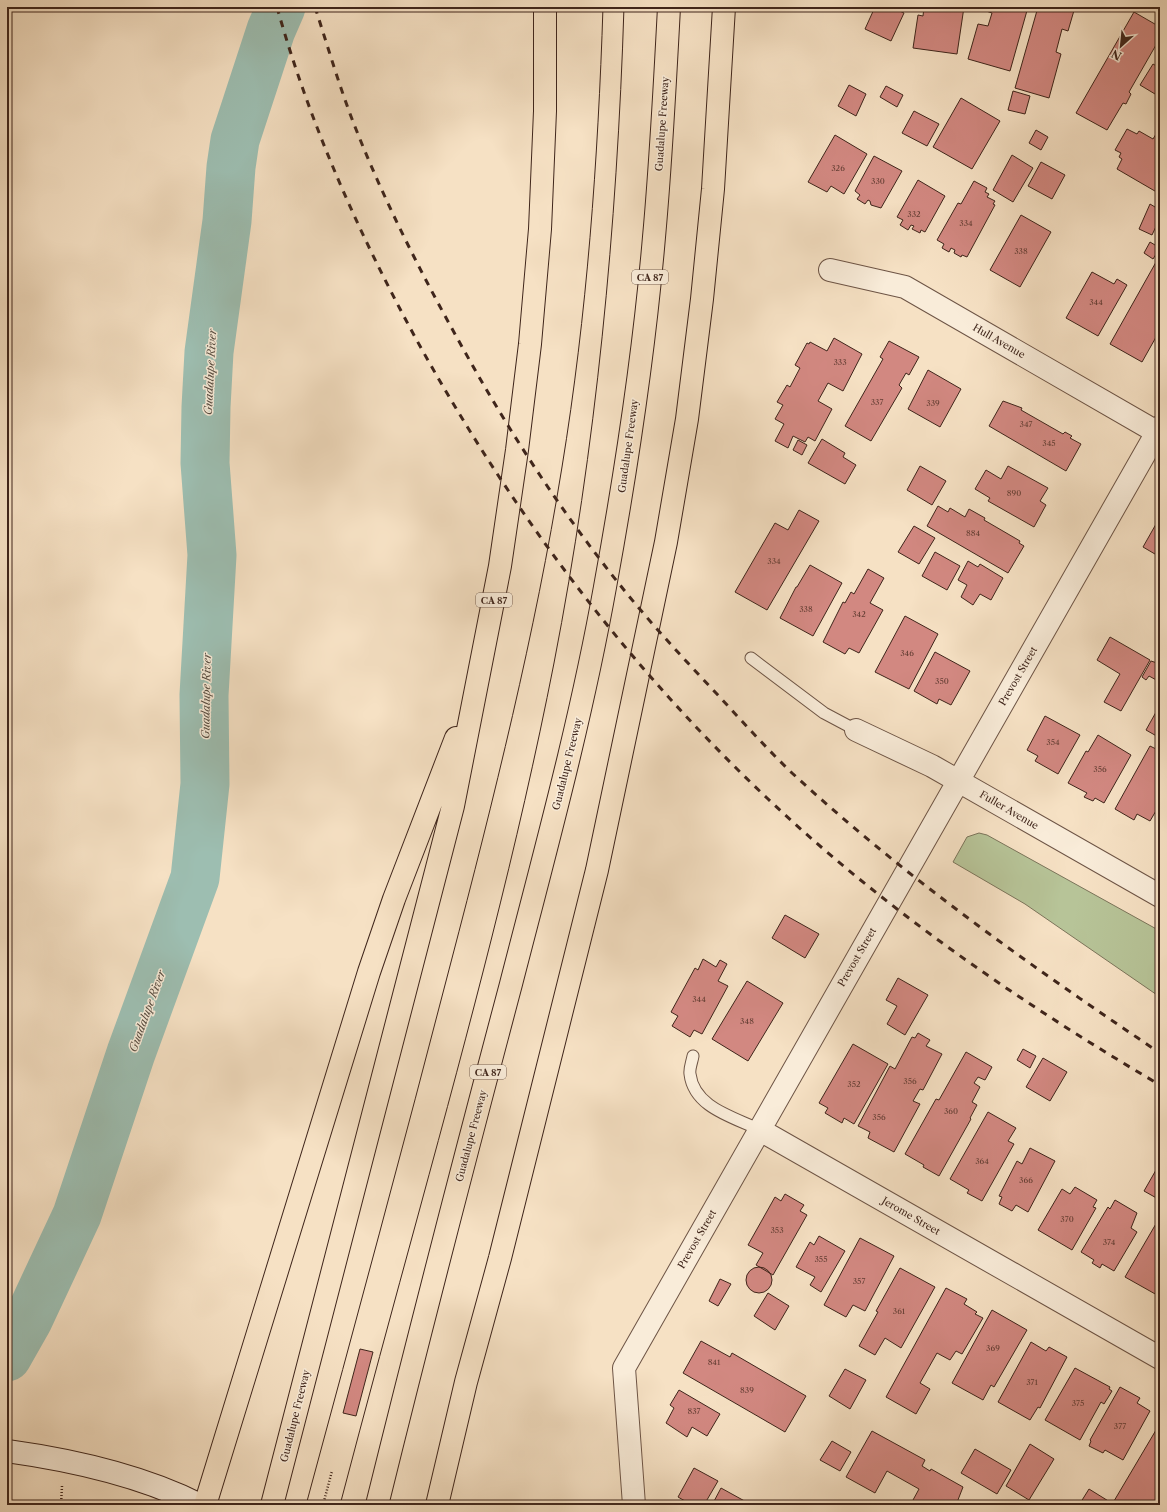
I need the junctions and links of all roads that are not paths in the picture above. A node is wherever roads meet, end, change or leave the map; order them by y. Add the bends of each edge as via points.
1 (545, 7) edge
2 (669, 7) edge
3 (724, 7) edge
4 (830, 270) dead end
5 (1159, 431) edge
6 (751, 658) dead end
7 (479, 679) junction
8 (856, 730) joint
9 (958, 781) junction
10 (1160, 896) edge
11 (693, 1056) dead end
12 (760, 1130) junction
13 (500, 1258) junction
14 (1160, 1358) edge
15 (7, 1451) edge
16 (200, 1505) edge
17 (205, 1505) edge
18 (272, 1505) edge
19 (377, 1505) edge
20 (437, 1505) edge
21 (450, 1505) edge
22 (634, 1505) edge

1 - 7 highway, Guadalupe Freeway / CA 87 via 545,111 540,229 530,344 500,566
2 - 19 highway, Guadalupe Freeway / CA 87 via 654,238 640,367 605,590 580,711 551,829
3 - 13 highway via 714,182 702,299 687,419 666,542 597,870
4 - 5 street, Hull Avenue via 905,287
5 - 9 street, Prevost Street
6 - 8 lane via 824,714
7 - 17 highway via 394,899 369,972
7 - 18 highway, Guadalupe Freeway / CA 87 via 453,806
8 - 9 street, Fuller Avenue
9 - 10 street, Fuller Avenue
9 - 12 street, Prevost Street
11 - 12 lane, Jerome Street via 690,1073 693,1086 700,1098 712,1108
12 - 14 street, Jerome Street
12 - 22 street, Prevost Street via 624,1368
13 - 20 highway via 466,1382
13 - 21 highway
15 - 16 street via 97,1467

